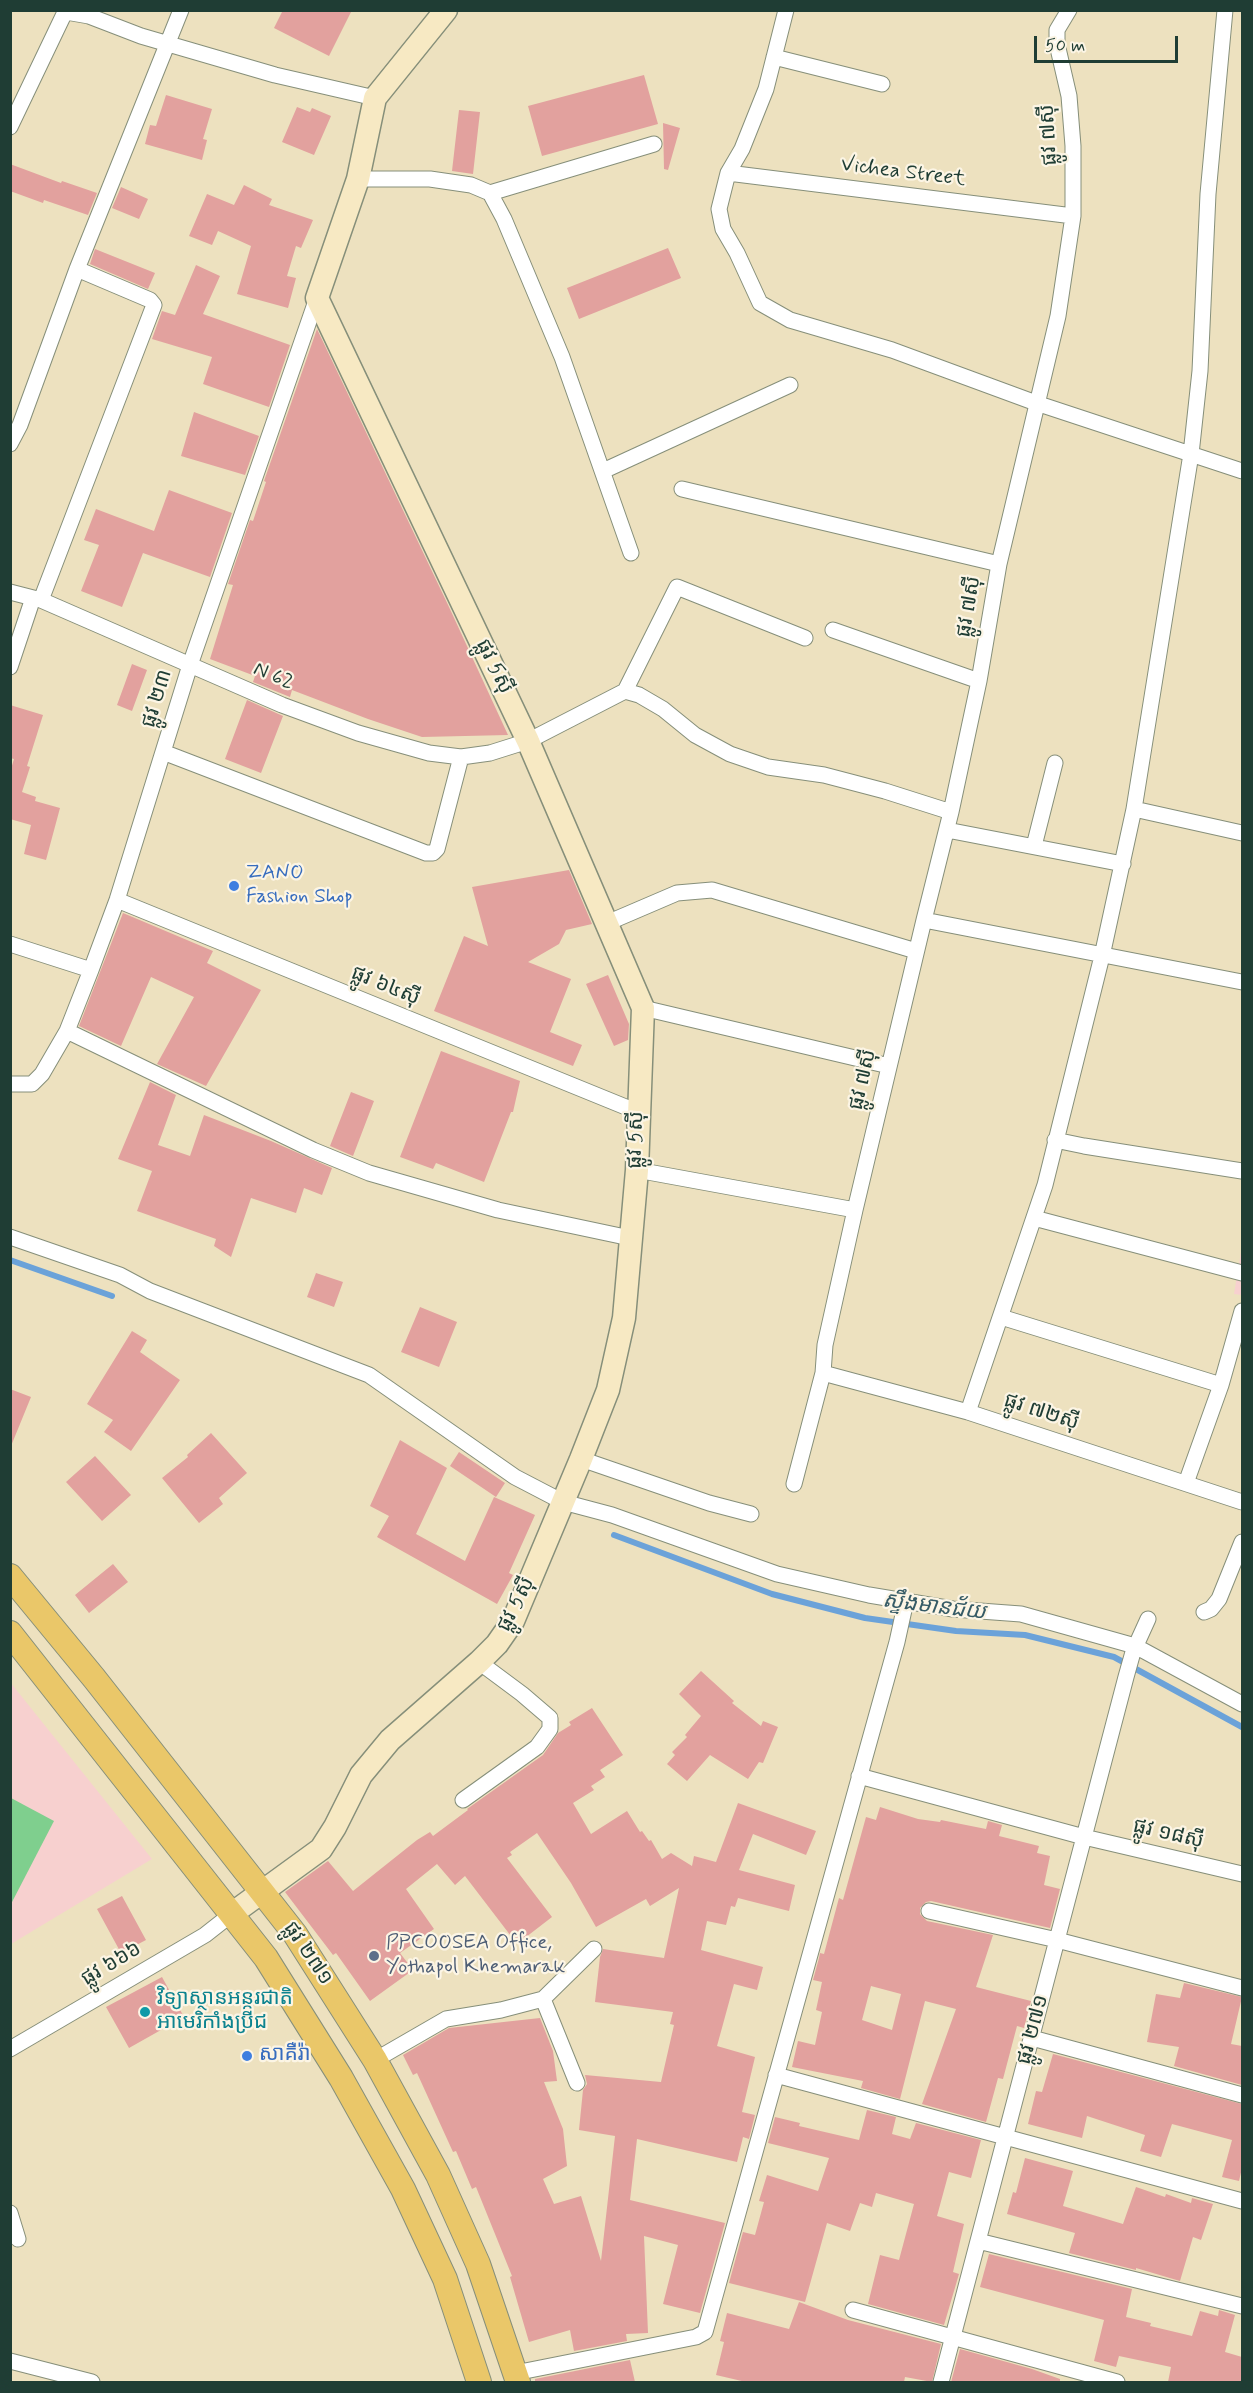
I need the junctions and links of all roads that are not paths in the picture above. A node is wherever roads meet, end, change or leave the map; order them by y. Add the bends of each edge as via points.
1 (181, 10) edge
2 (446, 10) edge
3 (786, 10) edge
4 (1069, 10) edge
5 (1225, 10) edge
6 (66, 11) edge
7 (167, 42) junction
8 (774, 57) junction
9 (882, 84) dead end
10 (375, 98) junction
11 (10, 127) edge
12 (654, 144) dead end
13 (728, 173) junction
14 (358, 179) junction
15 (490, 193) junction
16 (1073, 216) junction
17 (77, 269) junction
18 (317, 298) junction
19 (790, 385) dead end
20 (1036, 403) junction
21 (10, 444) edge
22 (1191, 454) junction
23 (603, 471) junction
24 (1242, 471) edge
25 (682, 489) dead end
26 (631, 553) dead end
27 (999, 564) junction
28 (10, 592) edge
29 (37, 599) junction
30 (833, 630) dead end
31 (805, 638) dead end
32 (190, 665) junction
33 (10, 667) edge
34 (979, 681) junction
35 (625, 691) junction
36 (528, 741) junction
37 (163, 752) junction
38 (461, 757) junction
39 (1054, 763) dead end
40 (1134, 809) junction
41 (951, 812) junction
42 (947, 830) junction
43 (1242, 833) edge
44 (1034, 846) junction
45 (1123, 864) junction
46 (117, 900) junction
47 (924, 920) junction
48 (607, 923) junction
49 (10, 944) edge
50 (916, 951) junction
51 (1102, 956) junction
52 (91, 970) junction
53 (1242, 982) edge
54 (643, 1008) junction
55 (67, 1031) junction
56 (889, 1066) junction
57 (10, 1084) edge
58 (638, 1112) junction
59 (1055, 1140) junction
60 (637, 1170) junction
61 (1242, 1171) edge
62 (855, 1210) junction
63 (1034, 1218) junction
64 (10, 1237) edge
65 (630, 1238) junction
66 (1242, 1273) edge
67 (1242, 1311) edge
68 (1001, 1317) junction
69 (823, 1373) junction
70 (1221, 1385) junction
71 (968, 1412) junction
72 (581, 1459) junction
73 (1186, 1483) junction
74 (794, 1484) dead end
75 (563, 1502) junction
76 (1242, 1502) edge
77 (751, 1514) dead end
78 (1242, 1542) edge
79 (10, 1576) edge
80 (905, 1607) junction
81 (1204, 1612) dead end
82 (1148, 1619) dead end
83 (10, 1632) edge
84 (1134, 1649) junction
85 (480, 1662) junction
86 (1242, 1704) edge
87 (859, 1776) junction
88 (463, 1800) dead end
89 (1084, 1837) junction
90 (1242, 1874) edge
91 (264, 1892) junction
92 (929, 1911) dead end
93 (233, 1913) junction
94 (1057, 1940) junction
95 (594, 1949) dead end
96 (1242, 1989) edge
97 (543, 1999) junction
98 (1032, 2038) junction
99 (10, 2049) edge
100 (375, 2060) junction
101 (776, 2075) junction
102 (577, 2083) dead end
103 (1242, 2095) edge
104 (1005, 2138) junction
105 (1242, 2201) edge
106 (10, 2212) edge
107 (18, 2239) dead end
108 (978, 2241) junction
109 (1242, 2306) edge
110 (853, 2310) dead end
111 (953, 2339) junction
112 (10, 2361) edge
113 (517, 2378) edge
114 (92, 2382) edge
115 (479, 2382) edge
116 (941, 2382) edge
117 (1117, 2382) edge

1 - 7 street
2 - 10 street
3 - 8 street
4 - 16 street, ផ្លូវ ៧ស៊ី via 1056,30 1069,96
5 - 22 street
6 - 7 street
6 - 11 street
7 - 10 street via 275,75
7 - 17 street
8 - 9 street
8 - 13 street via 756,116
10 - 14 street
12 - 15 street
13 - 16 street, Vichea Street
13 - 20 street via 719,209 723,229 760,303 789,320 892,350
14 - 15 street via 429,179 471,185
14 - 18 street
15 - 23 street via 562,357
16 - 20 street, ផ្លូវ ៧ស៊ី via 1058,316
17 - 21 street
17 - 29 street via 154,305
18 - 32 street, ផ្លូវ ២៣
18 - 36 street, ផ្លូវ 5ស៊ី
19 - 23 street
20 - 22 street
20 - 27 street, ផ្លូវ ៧ស៊ី
22 - 24 street
22 - 40 street
23 - 26 street
25 - 27 street
27 - 34 street, ផ្លូវ ៧ស៊ី
28 - 29 street, N 62
29 - 32 street, N 62
29 - 33 street
30 - 34 street
31 - 35 street via 677,587
32 - 37 street, ផ្លូវ ២៣
32 - 38 street, N 62 via 358,733 429,753
34 - 41 street, ផ្លូវ ៧ស៊ី
35 - 36 street, N 62
35 - 41 street via 639,694 694,735 730,754 768,767 825,775
36 - 38 street, N 62
36 - 48 street, ផ្លូវ 5ស៊ី
37 - 38 street via 426,853 437,849
37 - 46 street, ផ្លូវ ២៣
39 - 44 street
40 - 43 street
40 - 45 street
41 - 42 street, ផ្លូវ ៧ស៊ី
42 - 44 street
42 - 47 street, ផ្លូវ ៧ស៊ី
44 - 45 street
45 - 51 street
46 - 52 street, ផ្លូវ ២៣
46 - 58 street, ផ្លូវ ៦៤ស៊ី
47 - 50 street, ផ្លូវ ៧ស៊ី
47 - 51 street
48 - 50 street via 677,893 712,890
48 - 54 street, ផ្លូវ 5ស៊ី
49 - 52 street
50 - 56 street, ផ្លូវ ៧ស៊ី
51 - 53 street
51 - 59 street
52 - 55 street, ផ្លូវ ២៣
54 - 56 street
54 - 58 street, ផ្លូវ 5ស៊ី
55 - 57 street, ផ្លូវ ២៣ via 32,1084
55 - 65 street via 313,1150 369,1173 498,1210
56 - 62 street, ផ្លូវ ៧ស៊ី
58 - 60 street, ផ្លូវ 5ស៊ី
59 - 61 street
59 - 63 street
60 - 62 street
60 - 65 street, ផ្លូវ 5ស៊ី
62 - 69 street, ផ្លូវ ៧ស៊ី via 825,1345
63 - 66 street
63 - 68 street
64 - 75 street via 120,1275 150,1291 369,1376 515,1477
65 - 72 street, ផ្លូវ 5ស៊ី via 624,1318 608,1390
67 - 70 street
68 - 70 street
68 - 71 street
69 - 71 street, ផ្លូវ ៧២ស៊ី
69 - 74 street, ផ្លូវ ៧ស៊ី
70 - 73 street
71 - 73 street, ផ្លូវ ៧២ស៊ី
72 - 75 street, ផ្លូវ 5ស៊ី
72 - 77 street
73 - 76 street, ផ្លូវ ៧២ស៊ី
75 - 80 street via 612,1515 777,1574
75 - 85 street, ផ្លូវ 5ស៊ី via 513,1621
78 - 81 street via 1220,1599
79 - 91 main road, ផ្លូវ ២៧១
80 - 84 street via 1021,1614
80 - 87 street
82 - 84 street, ផ្លូវ ២៧១
83 - 93 main road, ផ្លូវ ២៧១
84 - 86 street
84 - 89 street, ផ្លូវ ២៧១
85 - 88 street via 550,1718 550,1729 537,1747
85 - 91 street, ផ្លូវ 5ស៊ី via 390,1740 361,1775 321,1849
87 - 89 street, ផ្លូវ ១៨ស៊ី
87 - 101 street
89 - 90 street, ផ្លូវ ១៨ស៊ី
89 - 94 street, ផ្លូវ ២៧១
91 - 93 street, ផ្លូវ 5ស៊ី
91 - 100 main road, ផ្លូវ ២៧១
92 - 94 street
93 - 99 street, ផ្លូវ ៦៦៦ via 205,1935
93 - 115 main road, ផ្លូវ ២៧១ via 341,2078 403,2189 445,2279
94 - 96 street
94 - 98 street, ផ្លូវ ២៧១
95 - 97 street
97 - 100 street via 446,2019
97 - 102 street
98 - 103 street
98 - 104 street, ផ្លូវ ២៧១
100 - 113 main road, ផ្លូវ ២៧១ via 438,2175 478,2264
101 - 104 street
101 - 113 street via 705,2332
104 - 105 street
104 - 108 street, ផ្លូវ ២៧១
106 - 107 street
108 - 109 street
108 - 111 street, ផ្លូវ ២៧១
110 - 111 street
111 - 116 street, ផ្លូវ ២៧១
111 - 117 street
112 - 114 street

